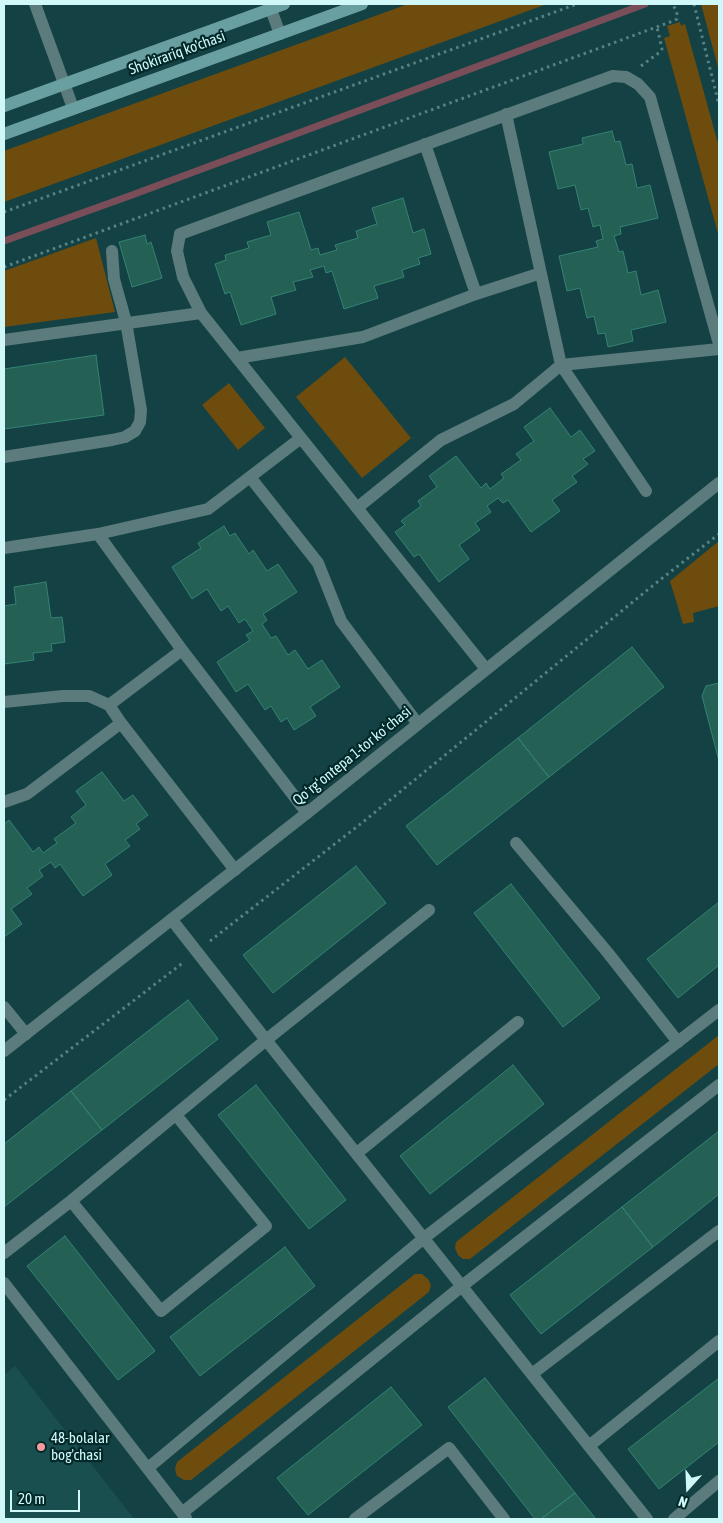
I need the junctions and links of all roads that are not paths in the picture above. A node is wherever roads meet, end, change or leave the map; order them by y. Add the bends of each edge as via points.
1 (35, 4) edge
2 (284, 4) edge
3 (362, 4) edge
4 (270, 6) edge
5 (280, 34) junction
6 (64, 84) junction
7 (4, 106) edge
8 (73, 108) junction
9 (506, 114) junction
10 (4, 134) edge
11 (425, 144) junction
12 (112, 251) dead end
13 (541, 273) junction
14 (476, 294) junction
15 (201, 313) junction
16 (126, 322) junction
17 (4, 340) edge
18 (719, 344) edge
19 (719, 349) edge
20 (237, 358) junction
21 (561, 365) junction
22 (301, 438) junction
23 (4, 457) edge
24 (250, 477) junction
25 (719, 483) edge
26 (646, 491) dead end
27 (357, 508) junction
28 (98, 534) junction
29 (4, 548) edge
30 (182, 650) junction
31 (486, 669) junction
32 (4, 702) edge
33 (108, 705) junction
34 (120, 722) junction
35 (418, 724) junction
36 (4, 802) edge
37 (307, 813) junction
38 (516, 843) dead end
39 (235, 870) junction
40 (429, 910) dead end
41 (172, 920) junction
42 (4, 1007) edge
43 (719, 1010) edge
44 (518, 1022) dead end
45 (26, 1034) junction
46 (266, 1040) junction
47 (678, 1042) junction
48 (4, 1051) edge
49 (719, 1085) edge
50 (176, 1114) junction
51 (357, 1153) junction
52 (71, 1201) junction
53 (719, 1231) edge
54 (424, 1238) junction
55 (4, 1253) edge
56 (4, 1283) edge
57 (462, 1286) junction
58 (719, 1340) edge
59 (532, 1374) junction
60 (589, 1446) junction
61 (148, 1468) junction
62 (719, 1481) edge
63 (185, 1516) edge
64 (355, 1519) edge
65 (504, 1519) edge
66 (647, 1519) edge
67 (674, 1519) edge

1 - 6 street
2 - 4 main road, Shokirariq ko'chasi
3 - 5 main road, Shokirariq ko'chasi
4 - 5 street
4 - 6 main road, Shokirariq ko'chasi
5 - 8 main road, Shokirariq ko'chasi
6 - 7 main road, Shokirariq ko'chasi
6 - 8 street
8 - 10 main road, Shokirariq ko'chasi
9 - 11 street
9 - 13 street
9 - 18 street via 613,76 626,77 638,84 650,98
11 - 14 street
11 - 15 street via 180,234 177,251 183,276
12 - 16 street via 114,279
13 - 14 street
13 - 21 street
14 - 20 street via 363,338
15 - 16 street
15 - 20 street
16 - 17 street
16 - 23 street via 141,410 140,422 134,431 112,440
19 - 21 street
20 - 22 street
21 - 26 street
21 - 27 street via 514,404 441,440
22 - 24 street
22 - 27 street
24 - 28 street via 208,509
24 - 35 street via 318,563 341,621
25 - 31 street, Qoʻrgʻontepa 1-tor koʻchasi
27 - 31 street
28 - 29 street
28 - 30 street
30 - 33 street
30 - 37 street
31 - 35 street, Qoʻrgʻontepa 1-tor koʻchasi
32 - 33 street via 88,696
33 - 34 street
34 - 36 street via 27,794
34 - 39 street
35 - 37 street, Qoʻrgʻontepa 1-tor koʻchasi
37 - 39 street, Qoʻrgʻontepa 1-tor koʻchasi
38 - 47 street
39 - 41 street, Qoʻrgʻontepa 1-tor koʻchasi
40 - 46 street
41 - 45 street, Qoʻrgʻontepa 1-tor koʻchasi
41 - 46 street
42 - 45 street
43 - 47 street
44 - 51 street
45 - 48 street, Qoʻrgʻontepa 1-tor koʻchasi
46 - 50 street
46 - 51 street
47 - 54 street
49 - 57 street
50 - 52 street
50 - 52 street via 266,1226 161,1311
51 - 54 street
52 - 55 street
53 - 59 street
54 - 57 street
54 - 61 street
56 - 61 street
57 - 59 street
57 - 63 street
58 - 60 street
59 - 60 street
60 - 66 street
61 - 63 street
62 - 67 street
64 - 65 street via 449,1448

